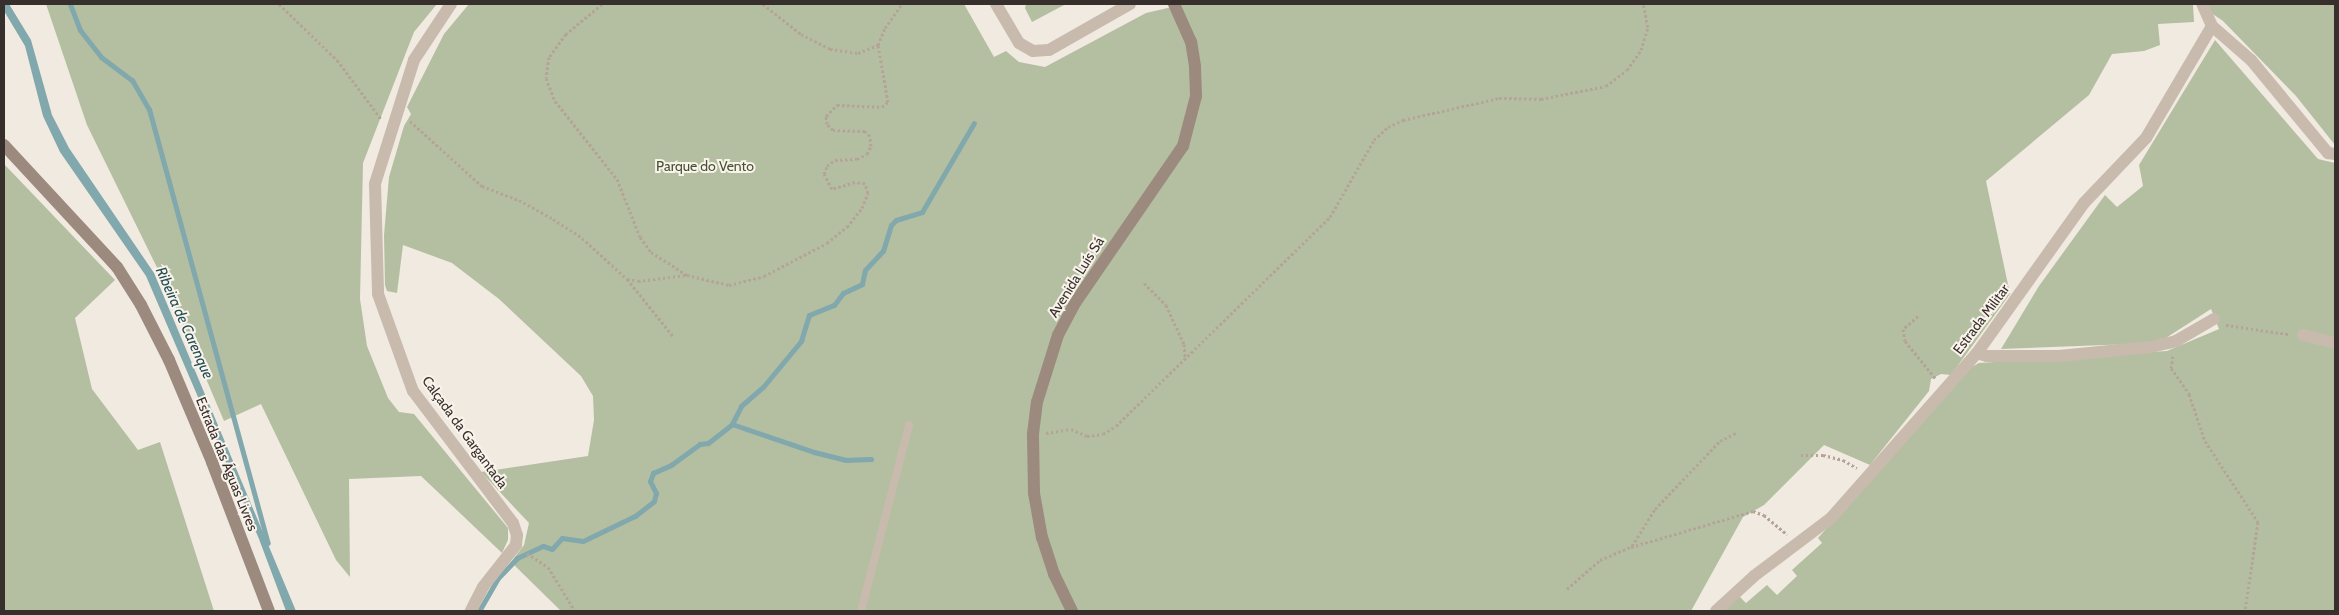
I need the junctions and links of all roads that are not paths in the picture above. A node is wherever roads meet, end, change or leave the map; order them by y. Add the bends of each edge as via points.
1 (451, 4) edge
2 (996, 4) edge
3 (1130, 4) edge
4 (1174, 4) edge
5 (2202, 4) edge
6 (2212, 26) junction
7 (4, 145) edge
8 (2335, 154) edge
9 (2214, 319) road end
10 (2303, 335) road end
11 (2335, 343) edge
12 (1977, 353) junction
13 (909, 426) dead end
14 (269, 611) edge
15 (471, 611) edge
16 (861, 611) edge
17 (1072, 611) edge
18 (1716, 611) edge

1 - 15 street, Calçada da Gargantada via 414,60 375,184 378,294 413,391 513,522 517,535 516,545 483,587
2 - 3 street via 1019,43 1033,51 1049,50
4 - 17 street, Avenida Luís Sá via 1191,42 1195,66 1192,121 1178,154 1102,259 1058,335 1037,402 1033,434 1034,493 1042,538 1054,574
5 - 6 street
6 - 8 street via 2251,60 2328,153
6 - 12 street, Estrada Militar via 2146,138 2084,203
7 - 14 street, Estrada das Águas Livres via 117,267 141,305 194,420
9 - 12 street via 2176,341 2151,347 2059,356 1987,356
10 - 11 street
12 - 18 street, Estrada Militar via 1832,518 1796,543
13 - 16 lane

